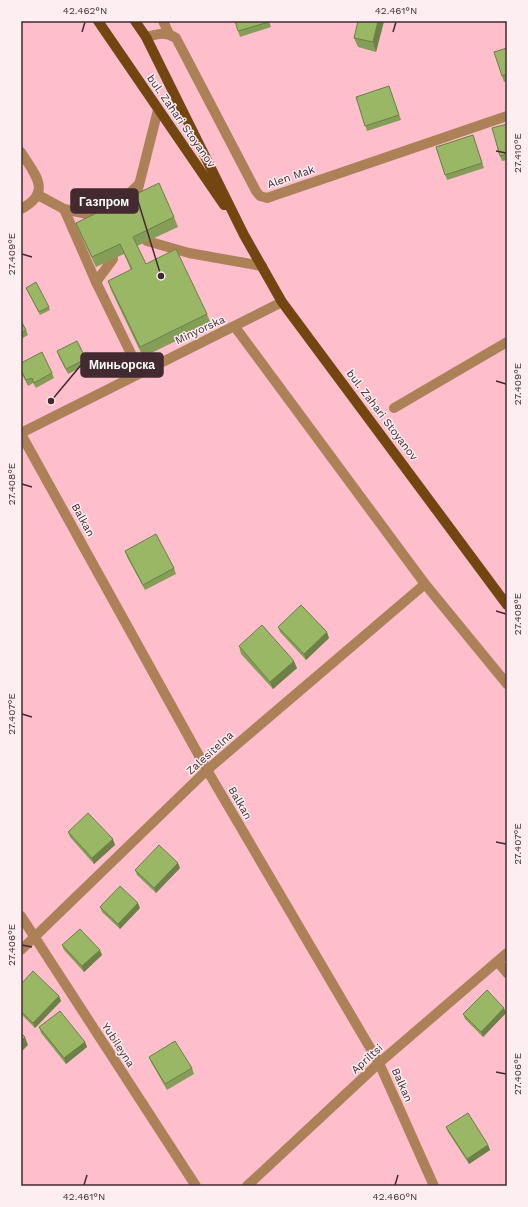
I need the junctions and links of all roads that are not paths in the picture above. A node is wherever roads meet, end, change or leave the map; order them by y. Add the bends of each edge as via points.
1 (98, 21) edge
2 (135, 21) edge
3 (163, 21) edge
4 (169, 34) junction
5 (146, 37) junction
6 (158, 110) junction
7 (507, 116) edge
8 (21, 152) edge
9 (139, 184) junction
10 (38, 195) junction
11 (136, 199) edge
12 (21, 209) edge
13 (64, 210) junction
14 (244, 235) junction
15 (147, 241) edge
16 (113, 259) edge
17 (262, 266) junction
18 (96, 282) junction
19 (282, 302) junction
20 (235, 327) junction
21 (507, 342) edge
22 (140, 372) junction
23 (394, 408) dead end
24 (21, 433) edge
25 (425, 584) junction
26 (507, 605) edge
27 (507, 684) edge
28 (207, 770) junction
29 (21, 916) edge
30 (34, 938) junction
31 (21, 950) edge
32 (507, 953) edge
33 (498, 962) junction
34 (507, 974) edge
35 (379, 1063) junction
36 (196, 1186) edge
37 (247, 1186) edge
38 (434, 1186) edge

1 - 6 main road, bul. Zahari Stoyanov
2 - 5 main road, bul. Zahari Stoyanov
3 - 4 street
4 - 5 street
4 - 7 street, Alen Mak via 176,38 256,191 260,196 267,198
5 - 14 main road, bul. Zahari Stoyanov
6 - 9 street
6 - 14 main road, bul. Zahari Stoyanov
8 - 10 street via 39,182
9 - 11 street
9 - 13 street via 119,203 87,214
10 - 12 street via 33,203
10 - 13 street
13 - 18 street
14 - 17 main road, bul. Zahari Stoyanov
15 - 17 street via 189,253
16 - 18 street
17 - 19 main road, bul. Zahari Stoyanov
18 - 22 street
19 - 20 street, Minyorska
19 - 26 main road, bul. Zahari Stoyanov
20 - 22 street, Minyorska
20 - 25 street
21 - 23 street
22 - 24 street, Minyorska
24 - 28 street, Balkan
25 - 27 street
25 - 28 street, Zalesitelna
28 - 30 street, Zalesitelna
28 - 35 street, Balkan
29 - 30 street, Yubileyna
30 - 31 street, Zalesitelna
30 - 36 street, Yubileyna
32 - 33 street, Apriltsi
33 - 34 street
33 - 35 street, Apriltsi
35 - 37 street, Apriltsi
35 - 38 street, Balkan

